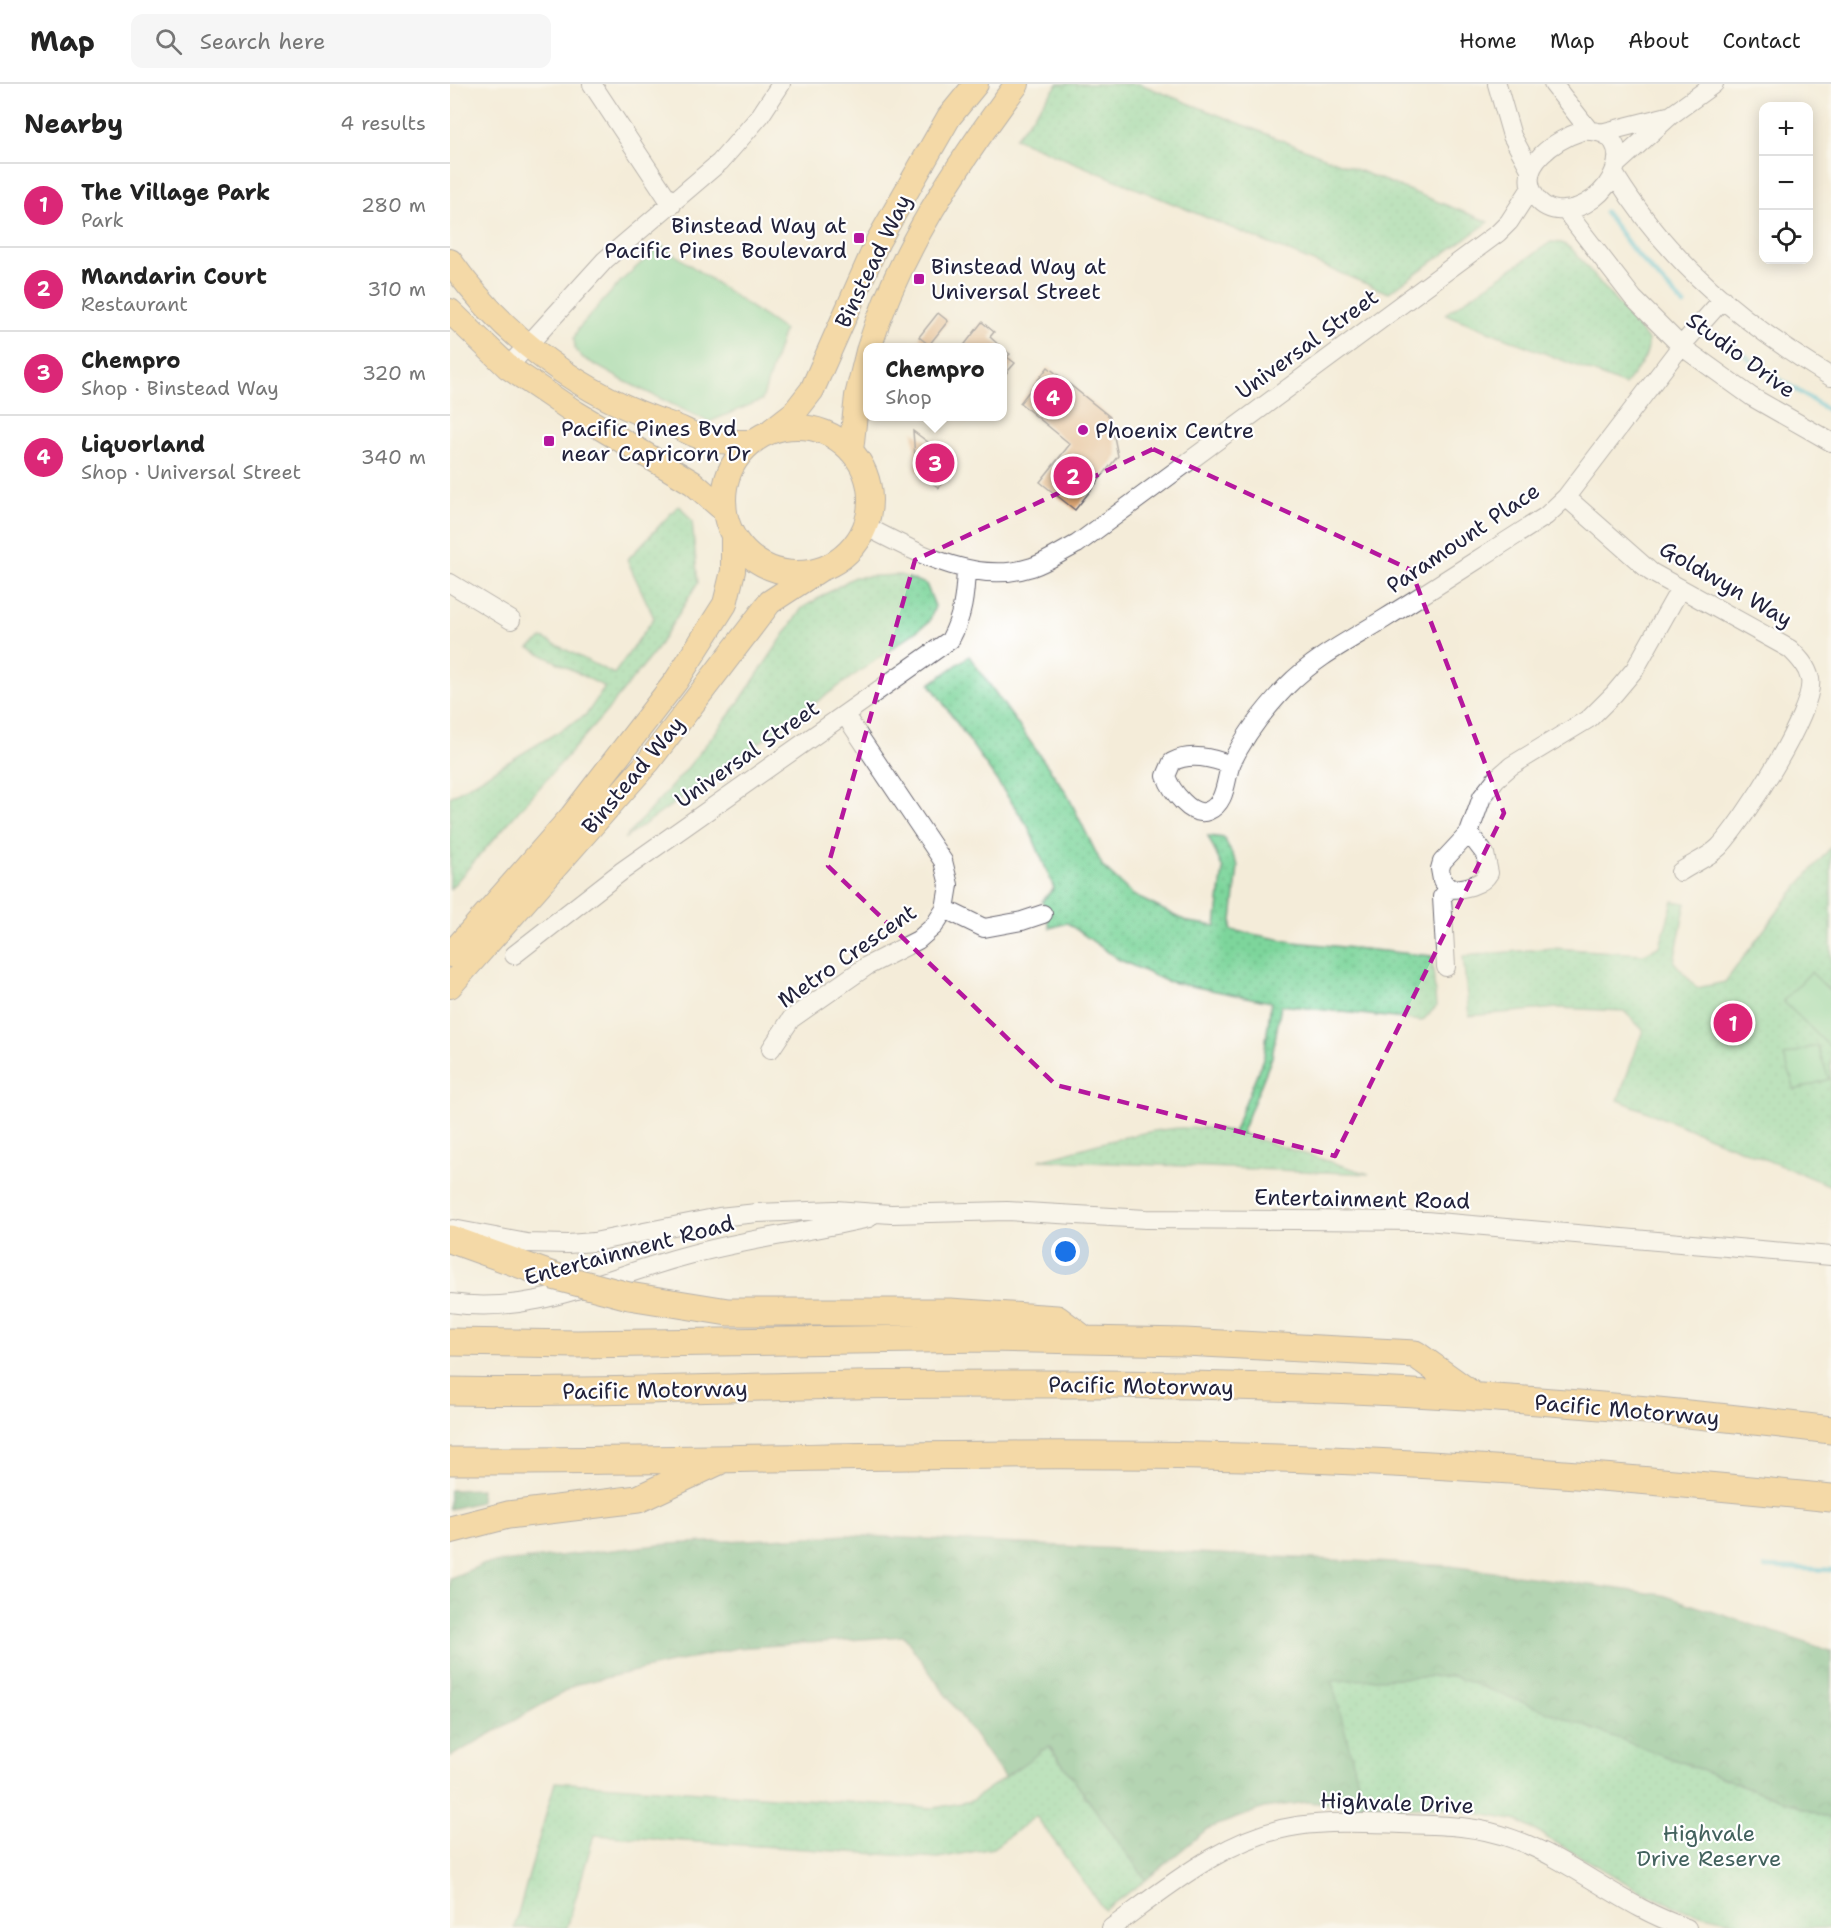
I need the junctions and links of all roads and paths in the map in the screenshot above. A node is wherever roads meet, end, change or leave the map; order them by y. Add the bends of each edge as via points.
1 (592, 84) edge
2 (781, 84) edge
3 (976, 84) edge
4 (1017, 84) edge
5 (1497, 84) edge
6 (1553, 84) edge
7 (1713, 84) edge
8 (1670, 116) junction
9 (1595, 132) junction
10 (1617, 169) junction
11 (1531, 179) junction
12 (672, 205) junction
13 (1565, 210) junction
14 (450, 261) edge
15 (1723, 299) junction
16 (450, 311) edge
17 (870, 343) edge
18 (528, 345) junction
19 (1681, 346) junction
20 (508, 367) junction
21 (863, 370) edge
22 (1831, 377) edge
23 (760, 438) junction
24 (1831, 442) edge
25 (851, 451) junction
26 (1566, 497) junction
27 (724, 510) junction
28 (865, 526) junction
29 (733, 537) junction
30 (966, 569) junction
31 (819, 570) junction
32 (450, 583) edge
33 (1680, 589) junction
34 (511, 620) dead end
35 (845, 715) junction
36 (1231, 765) dead end
37 (1469, 833) junction
38 (1680, 872) dead end
39 (1449, 889) junction
40 (945, 909) junction
41 (1043, 914) dead end
42 (450, 954) edge
43 (514, 955) dead end
44 (1446, 967) dead end
45 (450, 986) edge
46 (771, 1049) dead end
47 (891, 1214) junction
48 (450, 1228) edge
49 (450, 1239) edge
50 (1831, 1256) edge
51 (450, 1303) edge
52 (1085, 1340) junction
53 (450, 1342) edge
54 (450, 1391) edge
55 (1475, 1397) junction
56 (1831, 1430) edge
57 (729, 1456) junction
58 (450, 1461) edge
59 (1831, 1498) edge
60 (450, 1530) edge
61 (1111, 1928) edge
62 (1687, 1928) edge

1 - 12 street
2 - 12 street via 740,141
3 - 23 main road, Binstead Way via 950,117 878,242 812,390 794,413
4 - 17 main road, Binstead Way via 920,229
5 - 11 street via 1512,136
6 - 9 street
7 - 8 street
8 - 9 street
8 - 10 street
9 - 10 street via 1612,142
9 - 11 street via 1573,134 1550,147 1534,163
10 - 13 street via 1596,196
10 - 15 street, Studio Drive via 1676,258
11 - 13 street via 1541,203 1554,210
11 - 30 street, Universal Street via 1509,222 1498,232 1077,544 1032,567 1007,572
12 - 18 street via 605,260
13 - 19 street, Studio Drive via 1633,298
14 - 18 main road via 493,313
15 - 19 street, Paramount Place
15 - 22 street, Studio Drive via 1753,326
16 - 20 main road
18 - 20 street
18 - 23 main road via 565,375 608,399 699,437 723,442
19 - 24 street, Studio Drive via 1752,397
19 - 26 street, Paramount Place
20 - 27 main road via 693,483
21 - 25 main road, Binstead Way
23 - 25 main road via 789,427 812,429 833,436
23 - 27 main road via 738,456 729,472
25 - 28 main road via 869,486
26 - 33 street, Goldwyn Way via 1651,572
26 - 36 street, Paramount Place via 1546,516 1311,666 1266,709
27 - 29 main road
28 - 30 street, Universal Street via 911,549
28 - 31 main road via 847,553
29 - 31 main road via 748,556 770,569 794,574
29 - 42 main road, Binstead Way via 733,571 725,604 676,681 572,816
30 - 35 street, Universal Street via 960,621 950,639
31 - 45 main road, Binstead Way via 770,603 649,760
32 - 34 street
33 - 37 street via 1635,669 1614,694 1590,718 1496,779 1482,797
33 - 38 street, Goldwyn Way via 1790,649 1804,665 1810,681 1808,702 1765,783 1718,849
35 - 40 street, Metro Crescent via 943,861 949,885
35 - 43 street, Universal Street via 622,871
37 - 39 street via 1442,862 1440,875
37 - 39 street via 1485,854 1489,873 1482,881
39 - 44 street via 1442,897
40 - 41 street via 984,928
40 - 46 street, Metro Crescent via 918,940 867,966 791,1020
47 - 48 street, Entertainment Road via 835,1210 757,1213 560,1245 527,1243
47 - 50 street, Entertainment Road via 1007,1211 1146,1219 1426,1221
47 - 51 street, Entertainment Road via 686,1255 537,1302 498,1307
49 - 52 highway, bridge via 553,1276 629,1296 728,1312 950,1312 1057,1319
52 - 53 highway
52 - 55 highway via 1415,1354
54 - 55 highway, Pacific Motorway via 578,1393 809,1386 1106,1384
55 - 56 highway, Pacific Motorway
57 - 58 highway
57 - 59 highway via 1243,1457 1428,1464
57 - 60 highway via 638,1499 508,1515
61 - 62 street, Highvale Drive via 1204,1863 1246,1840 1295,1826 1341,1822 1471,1826 1503,1835 1543,1852 1655,1918

